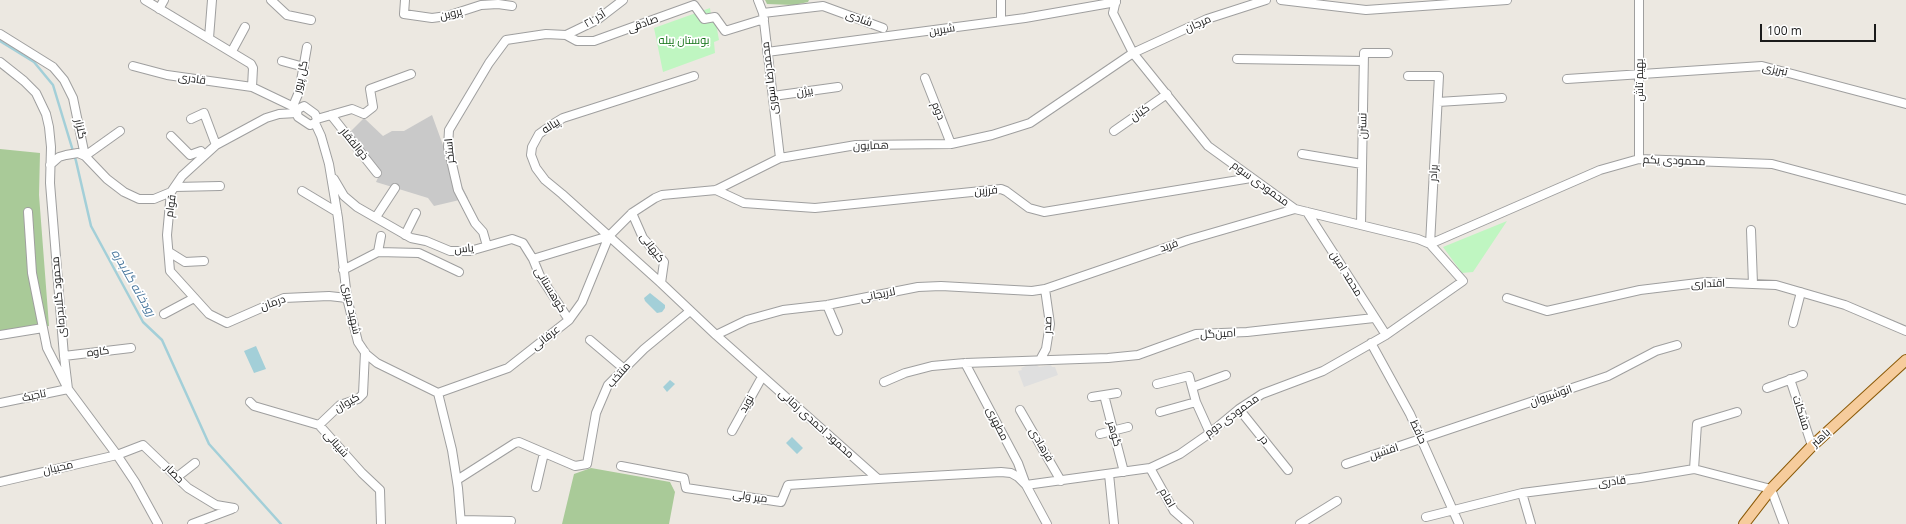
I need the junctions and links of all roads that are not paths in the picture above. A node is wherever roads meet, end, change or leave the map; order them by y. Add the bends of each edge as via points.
1 (145, 0) edge
2 (164, 0) edge
3 (212, 0) edge
4 (271, 0) edge
5 (405, 0) edge
6 (624, 0) edge
7 (758, 0) edge
8 (1001, 0) edge
9 (1266, 0) edge
10 (1281, 0) edge
11 (1507, 0) edge
12 (1639, 0) edge
13 (1116, 1) edge
14 (512, 6) dead end
15 (159, 9) junction
16 (763, 16) junction
17 (311, 20) dead end
18 (1001, 21) junction
19 (245, 27) dead end
20 (883, 28) dead end
21 (0, 34) edge
22 (566, 35) junction
23 (209, 38) junction
24 (506, 40) joint
25 (307, 47) dead end
26 (232, 51) junction
27 (767, 52) junction
28 (1133, 53) junction
29 (1388, 53) dead end
30 (1237, 59) dead end
31 (282, 61) dead end
32 (1364, 61) junction
33 (0, 62) edge
34 (133, 66) dead end
35 (304, 67) junction
36 (411, 74) dead end
37 (1640, 74) junction
38 (694, 76) dead end
39 (1408, 76) dead end
40 (925, 78) dead end
41 (1567, 79) dead end
42 (252, 87) junction
43 (838, 87) dead end
44 (1167, 94) junction
45 (773, 96) junction
46 (1502, 98) dead end
47 (1438, 102) junction
48 (1906, 104) edge
49 (296, 110) junction
50 (331, 115) junction
51 (191, 119) dead end
52 (316, 121) junction
53 (120, 131) dead end
54 (1114, 131) dead end
55 (171, 136) dead end
56 (951, 144) junction
57 (216, 145) junction
58 (1302, 154) dead end
59 (82, 155) junction
60 (204, 156) junction
61 (780, 158) junction
62 (1639, 159) junction
63 (1362, 164) junction
64 (50, 165) junction
65 (377, 173) dead end
66 (331, 176) junction
67 (1251, 178) junction
68 (220, 186) dead end
69 (395, 188) dead end
70 (173, 190) junction
71 (716, 190) junction
72 (302, 191) dead end
73 (1906, 200) edge
74 (1295, 209) junction
75 (28, 212) dead end
76 (337, 212) junction
77 (1307, 212) junction
78 (632, 213) junction
79 (416, 214) dead end
80 (376, 217) junction
81 (1361, 225) junction
82 (1751, 230) dead end
83 (405, 235) junction
84 (381, 236) dead end
85 (609, 236) junction
86 (426, 241) junction
87 (1430, 244) junction
88 (487, 246) junction
89 (169, 252) junction
90 (378, 252) junction
91 (419, 252) junction
92 (533, 259) junction
93 (204, 261) dead end
94 (343, 270) junction
95 (460, 272) dead end
96 (1463, 281) joint
97 (661, 283) junction
98 (1753, 284) junction
99 (1045, 289) junction
100 (1801, 292) junction
101 (194, 298) junction
102 (347, 298) junction
103 (1507, 298) dead end
104 (827, 304) junction
105 (690, 311) junction
106 (164, 314) dead end
107 (1374, 318) junction
108 (569, 320) junction
109 (227, 323) joint
110 (1794, 323) dead end
111 (43, 328) junction
112 (838, 331) dead end
113 (1906, 331) edge
114 (716, 335) junction
115 (1386, 335) junction
116 (0, 336) edge
117 (590, 340) dead end
118 (1371, 343) junction
119 (1677, 345) dead end
120 (131, 348) dead end
121 (364, 352) junction
122 (64, 356) junction
123 (1040, 360) junction
124 (1906, 360) edge
125 (965, 363) junction
126 (623, 368) junction
127 (1226, 375) dead end
128 (1803, 375) dead end
129 (762, 377) junction
130 (1790, 379) junction
131 (884, 382) dead end
132 (1157, 384) dead end
133 (1193, 387) junction
134 (1767, 388) dead end
135 (68, 389) junction
136 (438, 393) junction
137 (1117, 393) dead end
138 (1104, 395) junction
139 (1092, 397) dead end
140 (250, 402) dead end
141 (1196, 402) junction
142 (0, 403) edge
143 (1239, 409) junction
144 (1020, 410) dead end
145 (1160, 412) dead end
146 (1737, 412) dead end
147 (319, 425) junction
148 (1128, 427) dead end
149 (732, 431) dead end
150 (1114, 431) junction
151 (1210, 433) junction
152 (1100, 434) dead end
153 (1422, 439) junction
154 (1812, 446) junction
155 (544, 453) junction
156 (117, 455) junction
157 (195, 463) dead end
158 (1346, 464) dead end
159 (621, 466) dead end
160 (1150, 468) junction
161 (1694, 469) junction
162 (1288, 470) dead end
163 (1124, 472) junction
164 (1109, 474) junction
165 (177, 477) junction
166 (878, 479) junction
167 (457, 480) junction
168 (1061, 481) junction
169 (0, 482) edge
170 (1026, 485) junction
171 (536, 487) dead end
172 (1771, 489) junction
173 (1522, 493) junction
174 (1337, 501) dead end
175 (1452, 510) junction
176 (1426, 517) dead end
177 (511, 521) dead end
178 (461, 522) edge
179 (158, 524) edge
180 (192, 524) edge
181 (381, 524) edge
182 (1047, 524) edge
183 (1114, 524) edge
184 (1189, 524) edge
185 (1300, 524) edge
186 (1459, 524) edge
187 (1531, 524) edge
188 (1744, 524) edge
189 (1784, 524) edge

1 - 15 street
2 - 15 street
3 - 23 street
4 - 17 street via 286,15
5 - 14 street, پروین via 404,14 432,18 481,6
6 - 22 street, ۲۱ آذر via 597,20
7 - 16 street, محمدرضا سوری
8 - 18 street
9 - 28 street, مرجان via 1207,19
10 - 11 street via 1366,10
12 - 37 street, بهیم تاش
13 - 18 street, شیرین
13 - 28 street, محمودی سوم via 1113,13
15 - 23 street
16 - 20 street, شادی via 822,6
16 - 22 street, صادقی via 725,31 715,17 704,19 694,5 594,41 577,41
16 - 27 street, محمدرضا سوری
18 - 27 street, شیرین
19 - 26 street
21 - 59 street, گلزار via 53,67 64,80 73,98
22 - 24 street, صادقی via 546,34
23 - 26 street
24 - 88 street, استخر via 489,63 449,130 448,147 458,190 475,223 483,232
25 - 35 street, گل پرور
26 - 42 street via 252,66
27 - 45 street, محمدرضا سوری
28 - 44 street, محمودی سوم
28 - 56 street, همایون via 1030,123
29 - 32 street via 1365,52
30 - 32 street
31 - 35 street
32 - 63 street, نسترن
33 - 64 street, محمود گلابدره‌ای via 36,93 46,114 51,136
34 - 42 street, قادری via 167,75
35 - 49 street, گل پرور
36 - 50 street via 370,89 373,107 365,114 352,109
37 - 41 street, تبریزی
37 - 48 street, تبریزی via 1762,66
37 - 62 street, بهیم تاش
38 - 85 street, پیاله via 563,118 545,129 534,141 531,155 545,180
39 - 47 street, برادر via 1439,76
40 - 56 street, دوم
42 - 49 street, قادری
43 - 45 street, بیژن
44 - 54 street, کیان
44 - 67 street, محمودی سوم via 1208,146
45 - 61 street, محمدرضا سوری
46 - 47 street
47 - 87 street, برادر
49 - 52 street via 310,125
49 - 52 street, شهید میری via 304,106 315,114
49 - 57 street, قوام via 266,118
50 - 52 street
50 - 65 street, ذوالفقار
51 - 57 street via 204,113
52 - 66 street, شهید میری
53 - 59 street
55 - 60 street via 190,155 200,150
56 - 61 street, همایون via 856,145
57 - 60 street, قوام
58 - 63 street
59 - 64 street via 66,155
59 - 70 street via 124,192 139,199 154,199
60 - 70 street, قوام via 182,176
61 - 71 street, همایون
62 - 73 street, محمودی یکم via 1772,164
62 - 87 street, محمودی یکم via 1600,170
63 - 81 street, نسترن
64 - 122 street, محمود گلابدره‌ای
66 - 76 street, شهید میری
66 - 80 street, یاس via 357,208
67 - 71 street, فرزین via 1044,212 1029,208 1001,189 815,208 744,203
67 - 74 street, محمودی سوم
68 - 70 street
69 - 80 street
70 - 89 street, قوام via 167,236
71 - 78 street, همایون via 662,195
72 - 76 street
74 - 77 street, محمودی سوم
74 - 99 street, فرید via 1188,240
75 - 111 street via 32,273
76 - 94 street, شهید میری
77 - 81 street, محمودی سوم
77 - 107 street, محمد امین
78 - 85 street, همایون
78 - 97 street, کیهانی via 643,238 664,262
79 - 83 street
80 - 83 street, یاس
81 - 87 street, محمودی سوم via 1418,238
82 - 98 street
83 - 86 street, یاس
84 - 90 street
85 - 92 street
85 - 97 street, محمود احمدی زمانی
85 - 108 street, عرفانی via 582,302
86 - 88 street, یاس via 450,251 470,251
86 - 91 street
87 - 96 street, محمودی سوم
88 - 92 street, یاس via 512,239 523,243
89 - 93 street via 185,262
89 - 101 street, قوام via 170,271
90 - 91 street
90 - 94 street
91 - 95 street
92 - 108 street, کوهستانی via 540,276
94 - 102 street, شهید میری
96 - 115 street, محمودی دوم
97 - 105 street, محمود احمدی زمانی
98 - 100 street, اقتداری via 1776,285
98 - 103 street, اقتداری via 1706,282 1640,290 1547,312
99 - 104 street, لاریجانی via 1032,291 918,287
99 - 123 street, صدر via 1050,324 1046,349
100 - 110 street
100 - 113 street, اقتداری via 1845,305
101 - 106 street
101 - 109 street, قوام via 209,314
102 - 109 street, درمان via 284,298
102 - 121 street, شهید میری via 358,342
104 - 112 street
104 - 114 street, لاریجانی via 783,310 747,320
105 - 114 street, محمود احمدی زمانی
105 - 126 street, منتخب
107 - 115 street, محمد امین
107 - 123 street, امین‌گل via 1247,332 1196,334 1138,354 1116,358
108 - 136 street, عرفانی via 508,368
111 - 116 street
111 - 135 street via 47,348
114 - 129 street, محمود احمدی زمانی
115 - 118 street, محمودی دوم
117 - 126 street
118 - 143 street, محمودی دوم via 1323,371 1274,388
118 - 153 street, حافظ
119 - 153 street, انوشیروان via 1656,351 1608,376
120 - 122 street, کاوه
121 - 136 street, شهید میری via 377,363
121 - 147 street, کیوان via 363,394 358,399 340,405
122 - 135 street, محمود گلابدره‌ای
123 - 125 street, امین‌گل
124 - 154 main road, باهنر
125 - 131 street, امین‌گل via 932,366
125 - 170 street, مطهری via 1018,463
126 - 155 street, منتخب via 608,385 596,413 587,464 575,466
127 - 133 street
128 - 130 street
129 - 149 street, نوید
129 - 166 street, محمود احمدی زمانی
130 - 134 street
130 - 154 street, مشکات
132 - 133 street via 1187,376 1191,379
133 - 141 street
135 - 142 street, تاجیک
135 - 156 street, محمود گلابدره‌ای
136 - 167 street
137 - 138 street
138 - 139 street
138 - 150 street, گوهر
140 - 147 street, شیبانی via 254,406
141 - 145 street
141 - 151 street
143 - 151 street, محمودی دوم
143 - 162 street, در
144 - 168 street, فرهادی
146 - 161 street via 1697,424
147 - 181 street, شیبانی via 380,490
148 - 150 street
150 - 152 street
150 - 163 street, گوهر
151 - 160 street, محمودی دوم via 1180,454
153 - 158 street, افشین
153 - 175 street, حافظ
154 - 172 main road, باهنر
155 - 167 street via 519,442 515,443
155 - 171 street
156 - 165 street, حصار via 143,445
156 - 169 street, محبیان
156 - 179 street, محمود گلابدره‌ای
157 - 165 street
159 - 166 street, میر ولی via 684,478 686,488 781,502 788,485
160 - 163 street, محمودی دوم
160 - 184 street, امام via 1174,511
161 - 172 street, قادری
161 - 173 street, قادری
163 - 164 street, محمودی دوم
164 - 168 street, محمودی دوم
164 - 183 street
165 - 180 street, حصار via 188,488 216,505 234,508
166 - 170 street via 1001,472 1018,477
167 - 178 street
168 - 170 street, محمودی دوم
170 - 182 street
172 - 188 main road, باهنر
172 - 189 street
173 - 175 street, قادری
173 - 187 street
174 - 185 street
175 - 176 street, قادری
175 - 186 street, حافظ
177 - 178 street

